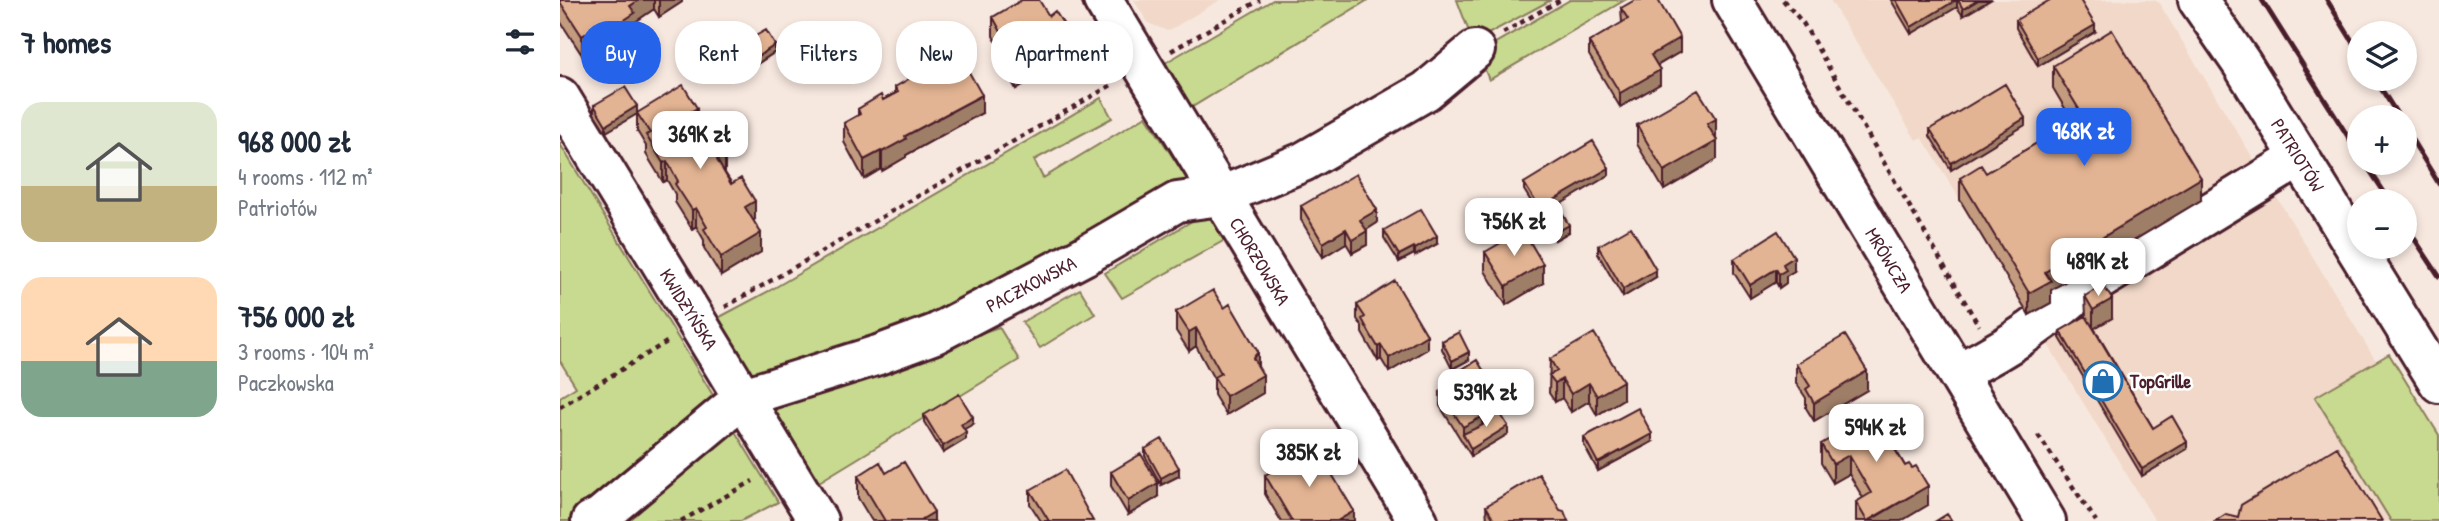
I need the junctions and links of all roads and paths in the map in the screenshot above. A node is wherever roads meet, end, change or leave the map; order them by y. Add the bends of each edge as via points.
1 (1102, 0) edge
2 (1260, 0) edge
3 (1560, 0) edge
4 (1732, 0) edge
5 (1783, 0) edge
6 (2198, 0) edge
7 (1475, 50) joint
8 (1142, 68) junction
9 (560, 97) edge
10 (2299, 158) junction
11 (1221, 196) junction
12 (697, 323) junction
13 (1996, 355) junction
14 (1958, 373) junction
15 (2439, 383) edge
16 (744, 397) junction
17 (560, 407) edge
18 (2035, 430) dead end
19 (784, 464) junction
20 (592, 521) edge
21 (681, 521) edge
22 (818, 521) edge
23 (1418, 521) edge
24 (2046, 521) edge
25 (2096, 521) edge

1 - 8 street, CHORZOWSKA
2 - 8 path
3 - 7 path
4 - 14 street, MRÓWCZA
5 - 13 path via 1803,23
6 - 10 street, PATRIOTÓW
7 - 11 street, PACZKOWSKA via 1426,90 1303,162
8 - 11 street, CHORZOWSKA
8 - 12 path
9 - 12 street, KWIDZYŃSKA
10 - 13 street via 2077,294
10 - 15 street, PATRIOTÓW
11 - 16 street, PACZKOWSKA via 1177,202 935,334
11 - 23 street, CHORZOWSKA
12 - 16 street, KWIDZYŃSKA
12 - 17 path
13 - 14 street
14 - 24 street, MRÓWCZA
16 - 19 street, KWIDZYŃSKA
16 - 20 street, PACZKOWSKA
18 - 25 path
19 - 21 path
19 - 22 street, KWIDZYŃSKA

